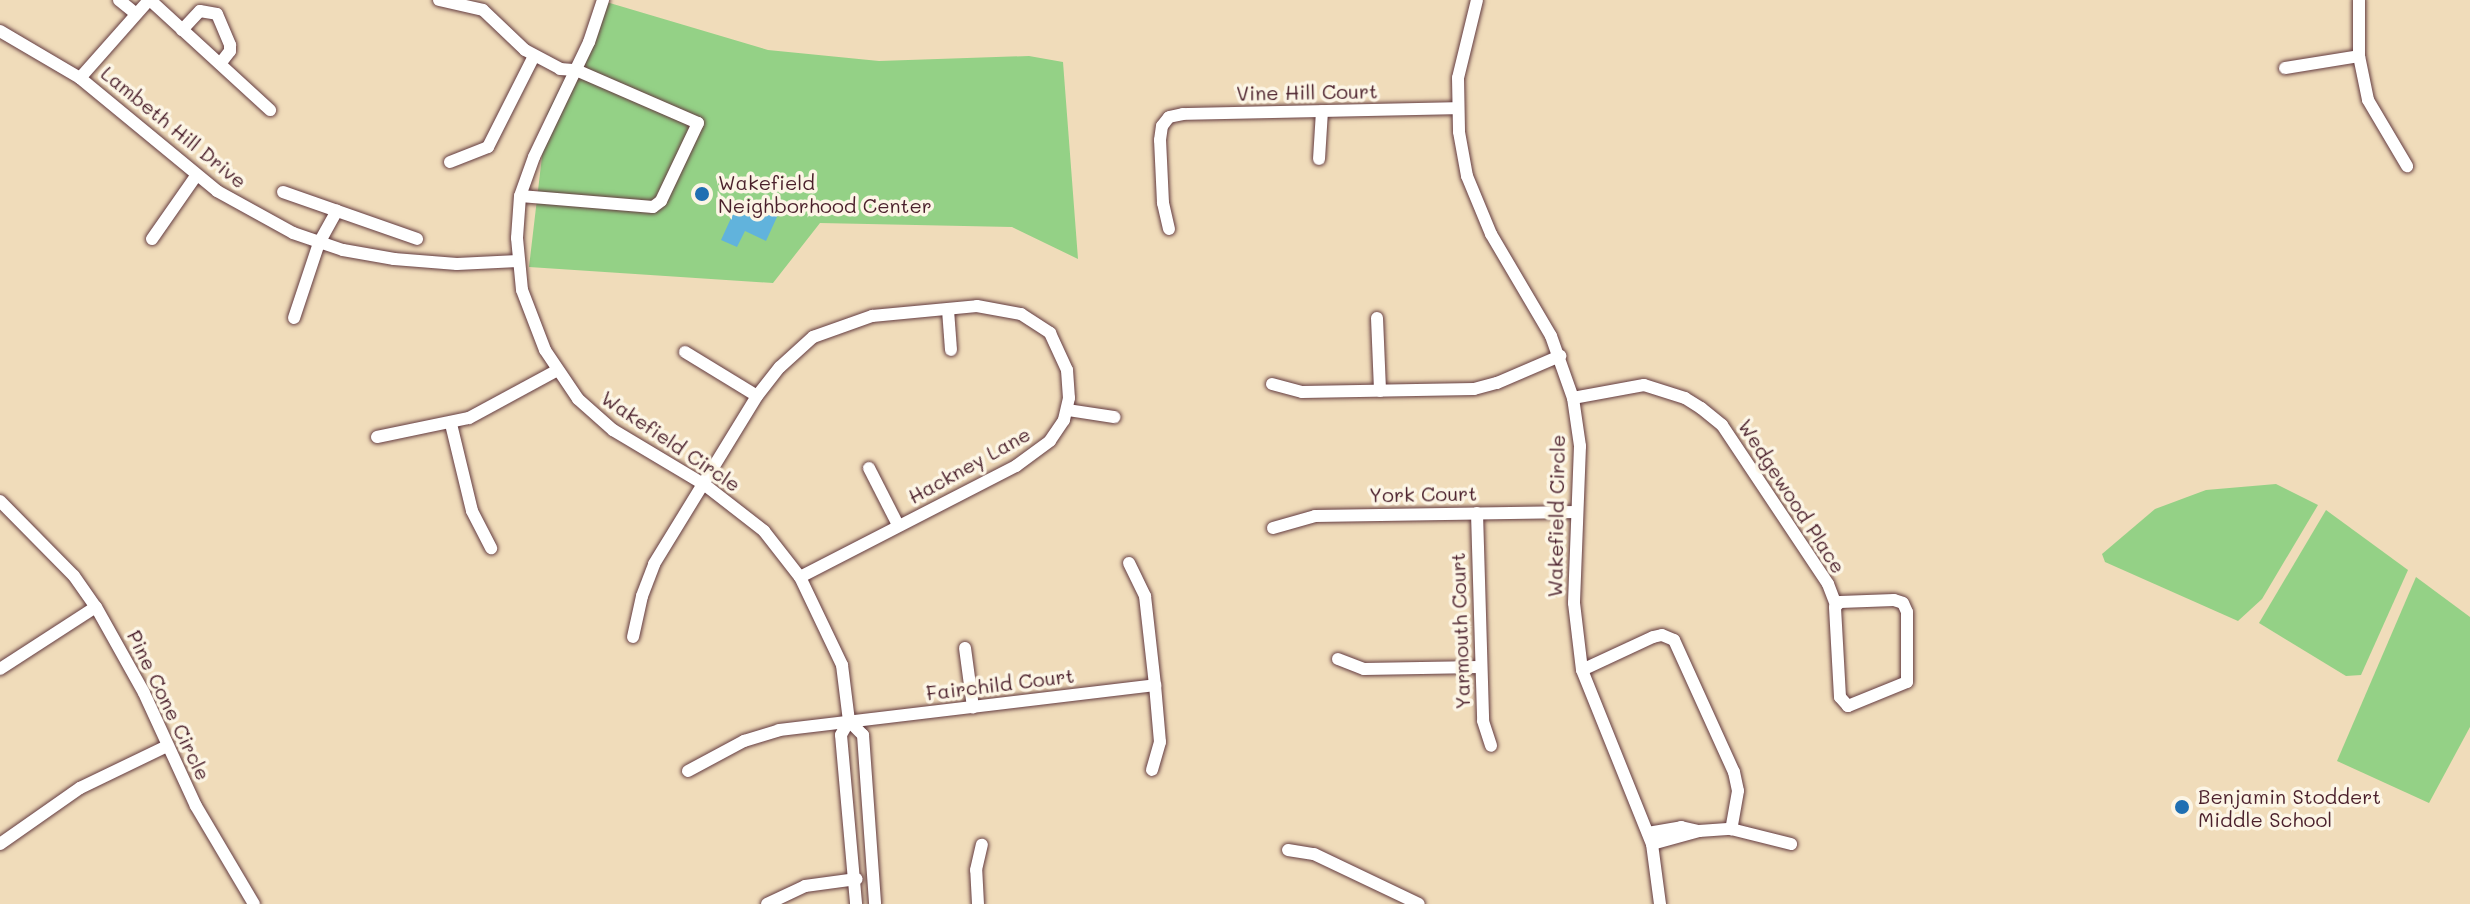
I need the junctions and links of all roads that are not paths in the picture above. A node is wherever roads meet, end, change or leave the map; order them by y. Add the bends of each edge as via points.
1 (119, 0) edge
2 (139, 0) edge
3 (149, 0) edge
4 (439, 0) edge
5 (603, 0) edge
6 (1477, 0) edge
7 (2359, 0) edge
8 (136, 14) junction
9 (182, 30) junction
10 (0, 31) edge
11 (534, 56) junction
12 (2359, 56) junction
13 (220, 64) junction
14 (2285, 68) dead end
15 (576, 70) junction
16 (80, 78) junction
17 (1458, 108) junction
18 (270, 110) dead end
19 (1322, 111) junction
20 (1319, 159) dead end
21 (450, 162) dead end
22 (2407, 166) dead end
23 (196, 176) junction
24 (283, 192) dead end
25 (520, 196) junction
26 (337, 211) junction
27 (1169, 229) dead end
28 (152, 239) dead end
29 (417, 239) dead end
30 (319, 243) junction
31 (518, 261) junction
32 (948, 310) junction
33 (294, 318) dead end
34 (1377, 318) dead end
35 (951, 350) dead end
36 (685, 352) dead end
37 (1560, 356) junction
38 (556, 371) junction
39 (1272, 384) dead end
40 (1380, 391) junction
41 (757, 396) junction
42 (1573, 398) junction
43 (1068, 410) junction
44 (1114, 417) dead end
45 (451, 424) junction
46 (377, 437) dead end
47 (869, 468) dead end
48 (705, 485) junction
49 (0, 501) edge
50 (1576, 512) junction
51 (1477, 513) junction
52 (898, 525) junction
53 (1273, 528) dead end
54 (491, 548) dead end
55 (1129, 563) dead end
56 (800, 577) junction
57 (1836, 605) junction
58 (96, 607) junction
59 (633, 637) dead end
60 (965, 648) dead end
61 (1338, 659) dead end
62 (1479, 667) junction
63 (0, 669) edge
64 (1582, 670) junction
65 (1155, 685) junction
66 (973, 707) junction
67 (849, 721) junction
68 (167, 746) junction
69 (1491, 746) dead end
70 (1152, 770) dead end
71 (688, 771) dead end
72 (1731, 829) junction
73 (1650, 839) junction
74 (0, 844) edge
75 (1791, 844) dead end
76 (982, 845) dead end
77 (1288, 850) dead end
78 (872, 878) junction
79 (851, 879) junction
80 (254, 904) edge
81 (767, 904) edge
82 (856, 904) edge
83 (875, 904) edge
84 (978, 904) edge
85 (1419, 904) edge
86 (1660, 904) edge

1 - 8 street
2 - 8 street
3 - 8 street
3 - 9 street
4 - 11 street via 483,10
5 - 15 street, Wakefield Circle
6 - 17 street, Wakefield Circle via 1461,59
7 - 12 street
8 - 16 street
9 - 13 street
9 - 13 street via 200,11 217,14 230,45
10 - 16 street, Lambeth Hill Drive
11 - 15 street via 560,69
11 - 21 street via 488,147
12 - 14 street
12 - 22 street via 2368,100
13 - 18 street
15 - 25 street, Wakefield Circle
15 - 25 street via 698,123 661,201 653,207
16 - 23 street, Lambeth Hill Drive
17 - 19 street, Vine Hill Court
17 - 37 street, Wakefield Circle via 1462,154 1476,202
19 - 20 street
19 - 27 street, Vine Hill Court via 1169,117 1162,126 1163,203
23 - 28 street
23 - 30 street, Lambeth Hill Drive via 254,214
24 - 26 street
25 - 31 street, Wakefield Circle
26 - 29 street
26 - 30 street
30 - 31 street, Lambeth Hill Drive via 418,262
30 - 33 street
31 - 38 street, Wakefield Circle via 529,312
32 - 35 street
32 - 41 street via 872,316 826,331 794,353
32 - 43 street via 998,308 1043,327 1067,370
34 - 40 street
36 - 41 street
37 - 40 street via 1487,387
37 - 42 street, Wakefield Circle
38 - 45 street via 486,411
38 - 48 street, Wakefield Circle via 599,420
39 - 40 street via 1302,392
41 - 48 street
42 - 50 street, Wakefield Circle via 1580,446
42 - 57 street, Wedgewood Place via 1644,385 1701,408 1722,425 1828,584
43 - 44 street
43 - 52 street, Hackney Lane via 1041,450
45 - 46 street
45 - 54 street via 472,511
47 - 52 street
48 - 56 street, Wakefield Circle via 764,531
48 - 59 street via 651,572
49 - 58 street, Pine Cone Circle via 74,576
50 - 51 street, York Court
50 - 64 street, Wakefield Circle via 1574,603
51 - 53 street, York Court via 1315,516
51 - 62 street, Yarmouth Court
52 - 56 street, Hackney Lane
55 - 65 street via 1145,596
56 - 67 street, Wakefield Circle via 842,665
57 - 57 street, Wedgewood Place via 1894,600 1904,605 1908,678 1903,686 1854,706 1842,701
58 - 63 street
58 - 68 street, Pine Cone Circle via 139,682
60 - 66 street
61 - 62 street via 1364,669
62 - 69 street, Yarmouth Court via 1483,721
64 - 72 street via 1653,637 1674,640 1734,772 1738,791
64 - 73 street, Wakefield Circle
65 - 66 street, Fairchild Court
65 - 70 street via 1160,742
66 - 67 street, Fairchild Court
67 - 71 street, Fairchild Court via 761,734
67 - 78 street, Wakefield Circle via 863,735
67 - 79 street, Wakefield Circle via 841,735
68 - 74 street via 80,788
68 - 80 street, Pine Cone Circle
72 - 73 street
72 - 75 street
73 - 86 street, Wakefield Circle
76 - 84 street via 976,870
77 - 85 street via 1328,860
78 - 79 street
78 - 83 street, Wakefield Circle
79 - 81 street via 805,886
79 - 82 street, Wakefield Circle

